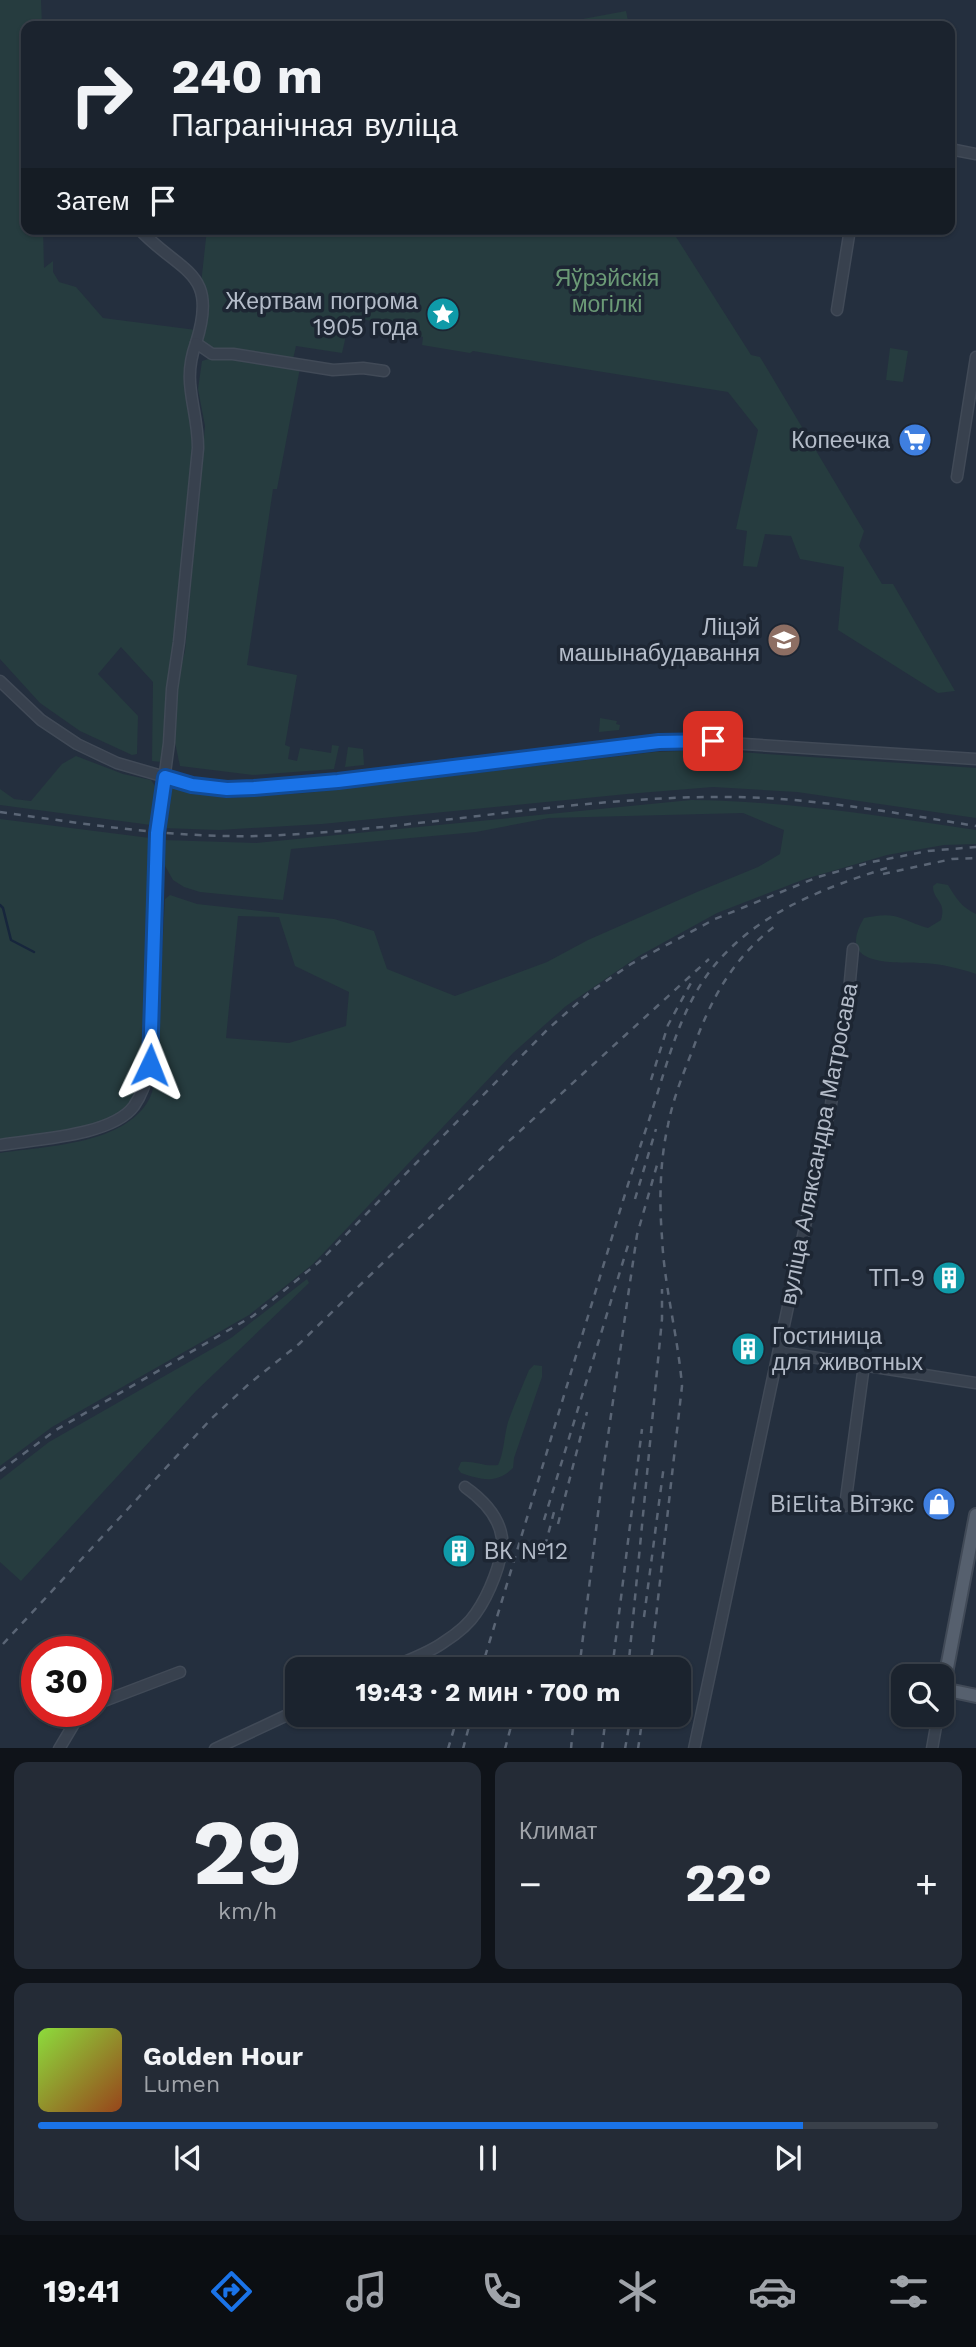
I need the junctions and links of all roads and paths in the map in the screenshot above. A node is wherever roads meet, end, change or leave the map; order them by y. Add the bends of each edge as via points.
1 (955, 150) edge
2 (976, 154) edge
3 (145, 235) edge
4 (849, 235) edge
5 (836, 310) dead end
6 (195, 343) junction
7 (976, 357) edge
8 (384, 372) dead end
9 (957, 477) dead end
10 (0, 681) edge
11 (976, 759) edge
12 (165, 777) junction
13 (853, 949) dead end
14 (0, 1144) edge
15 (780, 1352) junction
16 (864, 1365) junction
17 (976, 1383) edge
18 (466, 1487) dead end
19 (845, 1506) dead end
20 (976, 1515) edge
21 (413, 1657) edge
22 (947, 1664) edge
23 (180, 1672) dead end
24 (954, 1693) edge
25 (976, 1696) edge
26 (112, 1698) edge
27 (285, 1716) edge
28 (72, 1727) edge
29 (936, 1727) edge
30 (59, 1748) edge
31 (215, 1748) edge
32 (694, 1748) edge
33 (932, 1748) edge

1 - 2 street
3 - 6 street via 198,283 204,302
4 - 5 street
6 - 8 street via 212,354
6 - 12 street via 188,375 198,447
7 - 9 street
10 - 12 street via 41,720 76,744 117,763
11 - 12 street via 713,741 659,742 267,788 227,789
12 - 14 street via 157,833 146,1085 133,1108 107,1126
13 - 15 street, вуліца Аляксандра Матросава via 831,1104
15 - 16 street
15 - 32 street, вуліца Аляксандра Матросава
16 - 17 street
16 - 19 street
18 - 21 street via 494,1516 502,1538 499,1562 475,1616 443,1643
20 - 22 main road
23 - 26 street
24 - 25 main road
27 - 31 street
28 - 30 street
29 - 33 street

